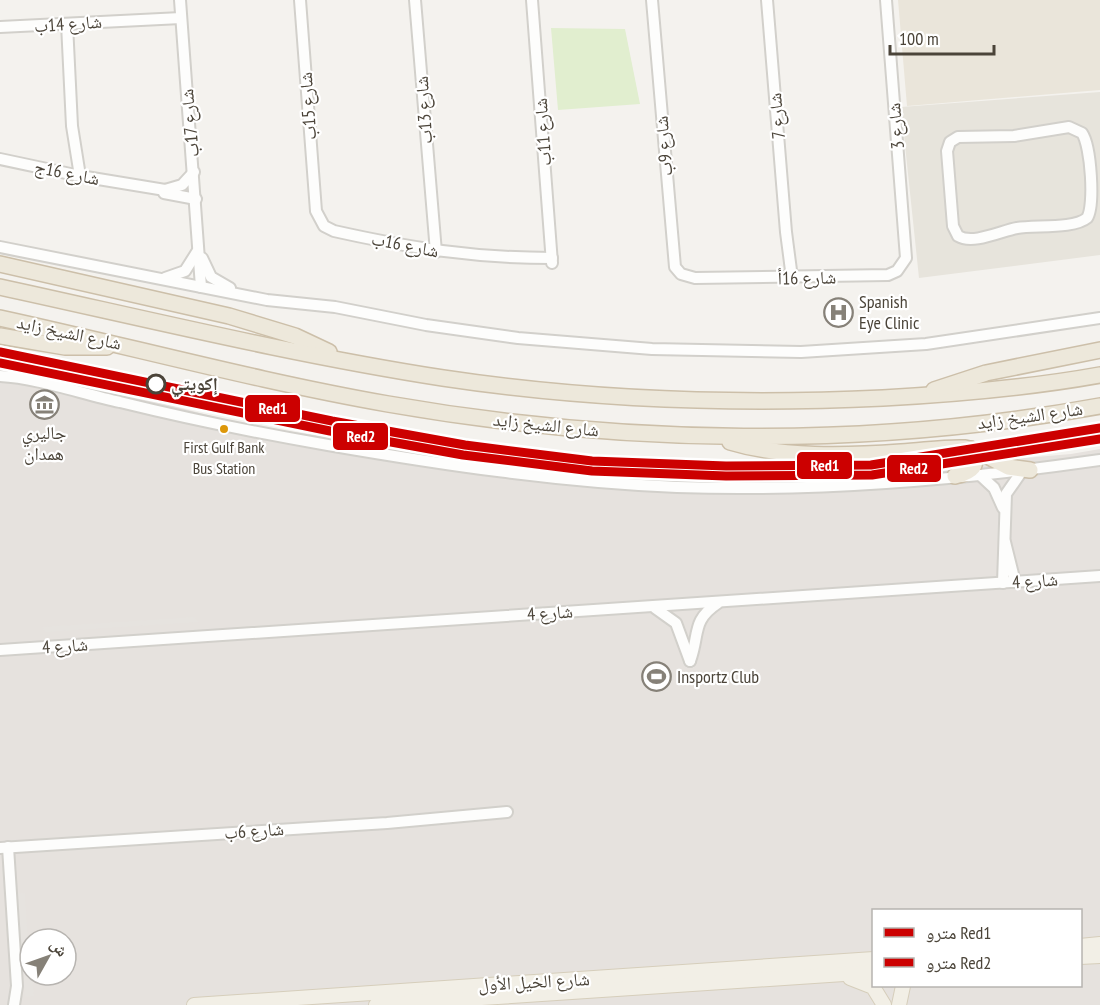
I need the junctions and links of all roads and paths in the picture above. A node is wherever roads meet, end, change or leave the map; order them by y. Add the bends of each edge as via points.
1 (300, 0) edge
2 (415, 0) edge
3 (532, 0) edge
4 (652, 0) edge
5 (767, 0) edge
6 (886, 0) edge
7 (180, 9) edge
8 (64, 24) junction
9 (3, 29) edge
10 (0, 159) edge
11 (194, 172) junction
12 (76, 175) junction
13 (134, 186) junction
14 (1095, 192) edge
15 (196, 199) junction
16 (316, 211) joint
17 (199, 246) junction
18 (0, 247) edge
19 (432, 251) junction
20 (906, 253) joint
21 (552, 261) joint
22 (0, 264) edge
23 (695, 278) joint
24 (789, 278) junction
25 (159, 279) junction
26 (0, 287) edge
27 (201, 287) junction
28 (258, 299) junction
29 (0, 318) edge
30 (1100, 318) edge
31 (0, 336) edge
32 (124, 345) junction
33 (1100, 350) edge
34 (341, 360) junction
35 (0, 370) edge
36 (1100, 375) edge
37 (0, 376) edge
38 (13, 377) junction
39 (923, 396) junction
40 (1100, 406) edge
41 (719, 437) junction
42 (971, 449) junction
43 (1100, 460) edge
44 (1026, 470) junction
45 (980, 475) junction
46 (955, 476) junction
47 (1004, 513) junction
48 (1005, 542) junction
49 (1100, 576) edge
50 (1015, 582) junction
51 (1003, 583) junction
52 (720, 602) junction
53 (652, 607) junction
54 (0, 650) edge
55 (507, 812) dead end
56 (4, 847) edge
57 (1100, 944) edge
58 (1082, 946) edge
59 (1100, 956) edge
60 (1082, 957) edge
61 (872, 959) edge
62 (872, 972) edge
63 (833, 975) junction
64 (903, 987) edge
65 (14, 1005) edge
66 (194, 1005) edge
67 (375, 1005) edge
68 (884, 1005) edge
69 (899, 1005) edge

1 - 16 street, شارع 15ب
2 - 19 street, شارع 13ب
3 - 21 street, شارع 11ب
4 - 23 street, شارع 9ب via 673,259 681,274
5 - 24 street, شارع 7
6 - 20 street, شارع 3
7 - 8 street, شارع 14ب via 127,19
7 - 11 street, شارع 17ب
8 - 9 street, شارع 14ب
8 - 12 street
10 - 12 street, شارع 16ج
11 - 13 street, شارع 16ج via 171,190
11 - 15 street, شارع 17ب
12 - 13 street, شارع 16ج
13 - 15 street, شارع 16ج
14 - 14 street via 1086,139 1073,128 1014,136 958,137 947,148 953,226 964,239 1024,227 1080,223 1089,215
15 - 17 street, شارع 17ب
16 - 19 street, شارع 16ب via 321,223 330,230
17 - 25 street via 185,271
17 - 27 street, شارع 17ب
17 - 28 street, شارع 17ب via 205,268 214,280
18 - 25 street
19 - 21 street, شارع 16ب
20 - 24 street, شارع 16أ via 901,267 888,275
22 - 34 highway via 229,316 295,336
23 - 24 street, شارع 16أ
25 - 27 street
26 - 34 highway, شارع الشيخ زايد
27 - 28 street
28 - 30 street via 335,307 426,325 560,343 726,352 808,352 930,343
29 - 32 highway, شارع الشيخ زايد
31 - 32 highway via 65,347
32 - 41 highway, شارع الشيخ زايد via 321,391 442,413 607,432
33 - 39 highway via 986,374
34 - 39 highway, شارع الشيخ زايد via 491,385 632,398 773,402
35 - 38 street
36 - 39 highway, شارع الشيخ زايد
37 - 38 street
38 - 46 street via 209,423 531,476 720,487 829,485
40 - 41 highway, شارع الشيخ زايد via 925,428
41 - 42 highway via 754,448 819,453
42 - 44 highway via 1008,467
42 - 46 highway via 976,459 974,467
43 - 44 street
44 - 45 street
44 - 47 street via 1009,487
45 - 46 street
45 - 47 street via 997,492
47 - 48 street
48 - 50 street
48 - 51 street
49 - 50 street, شارع 4
50 - 51 street, شارع 4
51 - 52 street, شارع 4
52 - 53 street, شارع 4
52 - 53 street via 698,622 690,661 676,624
53 - 54 street, شارع 4
55 - 56 street, شارع 6ب
56 - 65 street via 17,986
57 - 58 main road
59 - 60 main road
61 - 66 main road, شارع الخيل الأول
62 - 63 main road, شارع الخيل الأول
63 - 67 main road, شارع الخيل الأول
63 - 68 main road via 868,984
64 - 69 main road

